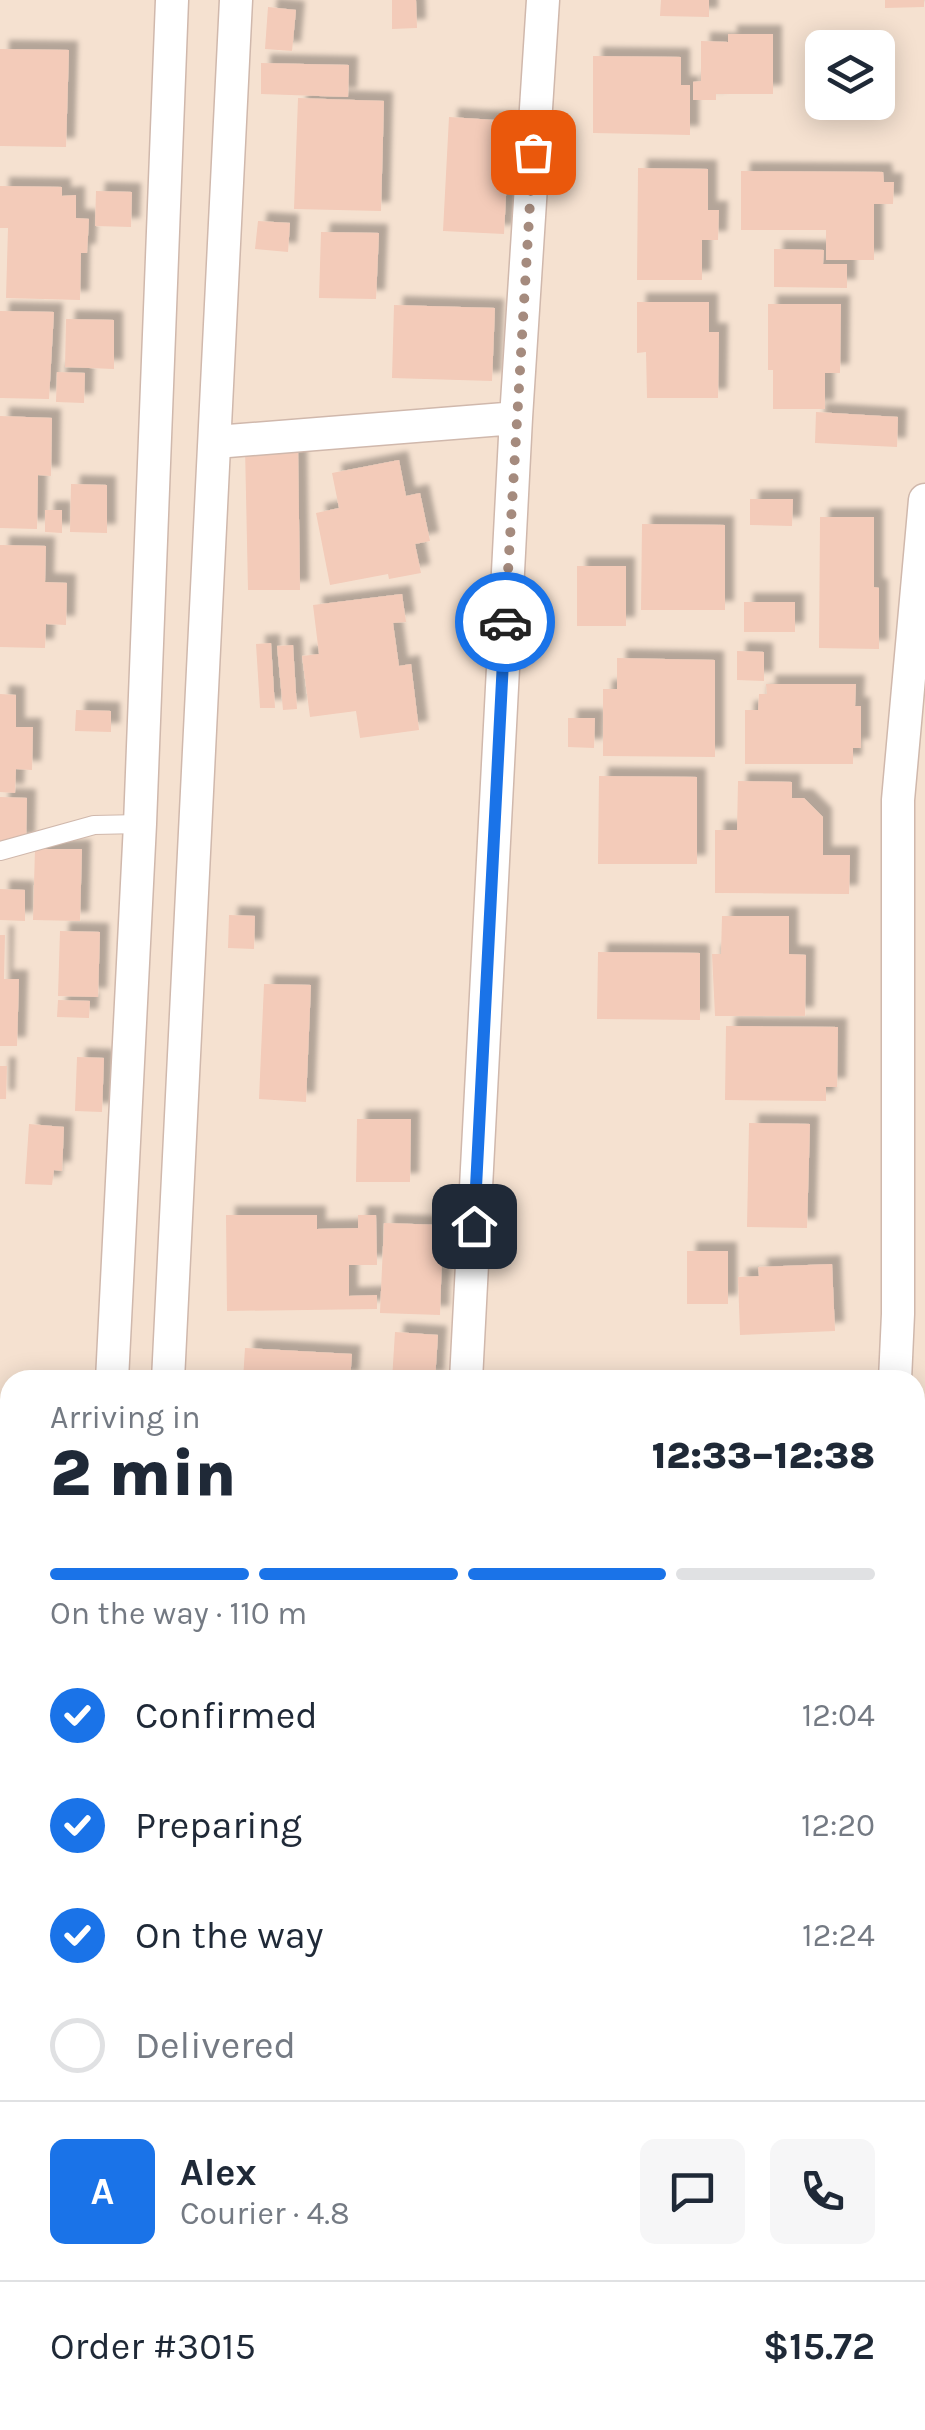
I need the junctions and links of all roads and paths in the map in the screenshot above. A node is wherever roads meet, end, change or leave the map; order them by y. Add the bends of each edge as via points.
1 (172, 0) edge
2 (236, 0) edge
3 (542, 0) edge
4 (516, 418) junction
5 (216, 442) junction
6 (925, 500) edge
7 (922, 583) edge
8 (140, 824) junction
9 (0, 852) edge
10 (912, 1314) edge
11 (113, 1370) edge
12 (169, 1370) edge
13 (467, 1370) edge
14 (898, 1370) edge

1 - 8 street
2 - 5 street
3 - 4 street
4 - 5 street
4 - 13 street
5 - 12 street
6 - 7 street
7 - 10 street via 898,800
8 - 9 lane via 94,825
8 - 11 street
10 - 14 street

